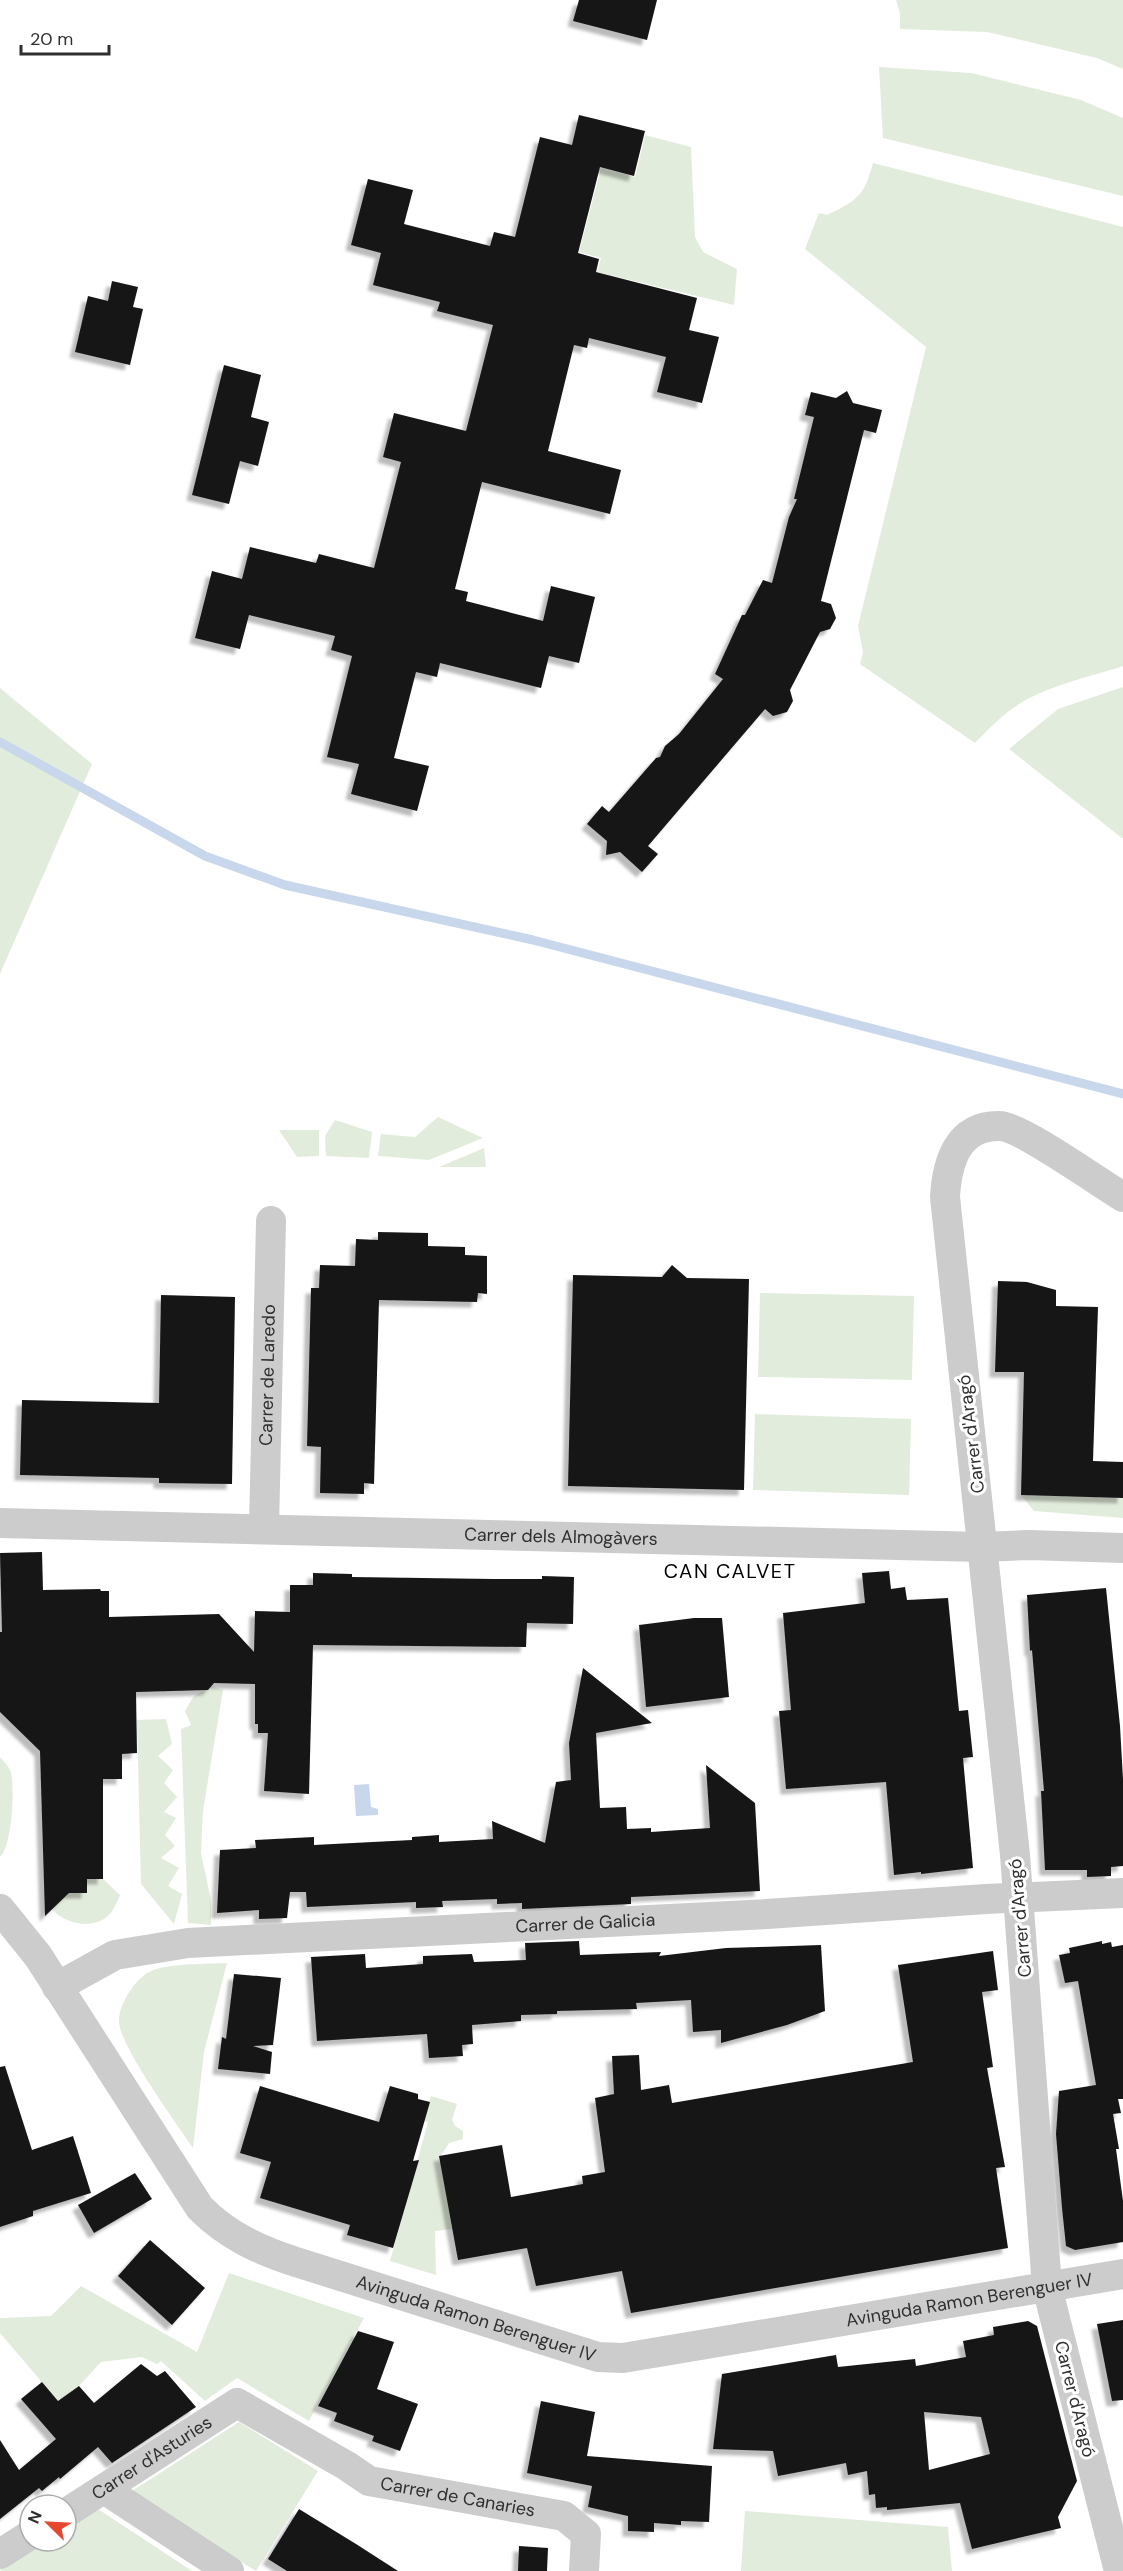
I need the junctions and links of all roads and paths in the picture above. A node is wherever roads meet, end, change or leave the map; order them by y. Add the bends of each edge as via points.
1 (1123, 1197) edge
2 (271, 1221) dead end
3 (0, 1523) edge
4 (264, 1528) junction
5 (982, 1547) junction
6 (1123, 1548) edge
7 (1123, 1893) edge
8 (1019, 1898) junction
9 (0, 1909) edge
10 (57, 1987) junction
11 (1123, 2274) edge
12 (1047, 2287) junction
13 (237, 2403) joint
14 (104, 2489) junction
15 (78, 2505) edge
16 (18, 2543) edge
17 (0, 2554) edge
18 (1113, 2567) edge
19 (229, 2571) edge
20 (584, 2571) edge

1 - 5 street, Carrer d'Aragó via 1014,1130 1001,1126 966,1137 954,1152 945,1197
2 - 4 street, Carrer de Laredo
3 - 4 street, Carrer dels Almogàvers
4 - 5 street, Carrer dels Almogàvers
5 - 6 street, Carrer dels Almogàvers
5 - 8 street, Carrer d'Aragó
7 - 8 street, Carrer de Galicia
8 - 10 street, Carrer de Galicia via 188,1943 115,1955
8 - 12 street, Carrer d'Aragó
9 - 10 street, Avinguda Ramon Berenguer IV
10 - 12 street, Avinguda Ramon Berenguer IV via 200,2208 235,2238 296,2262 588,2354 623,2358
11 - 12 street, Avinguda Ramon Berenguer IV
12 - 18 street, Carrer d'Aragó
13 - 14 street, Carrer d'Asturies
13 - 20 street, Carrer de Canaries via 369,2481 564,2517 586,2534
14 - 15 street, Carrer d'Asturies
14 - 19 street
16 - 17 street

